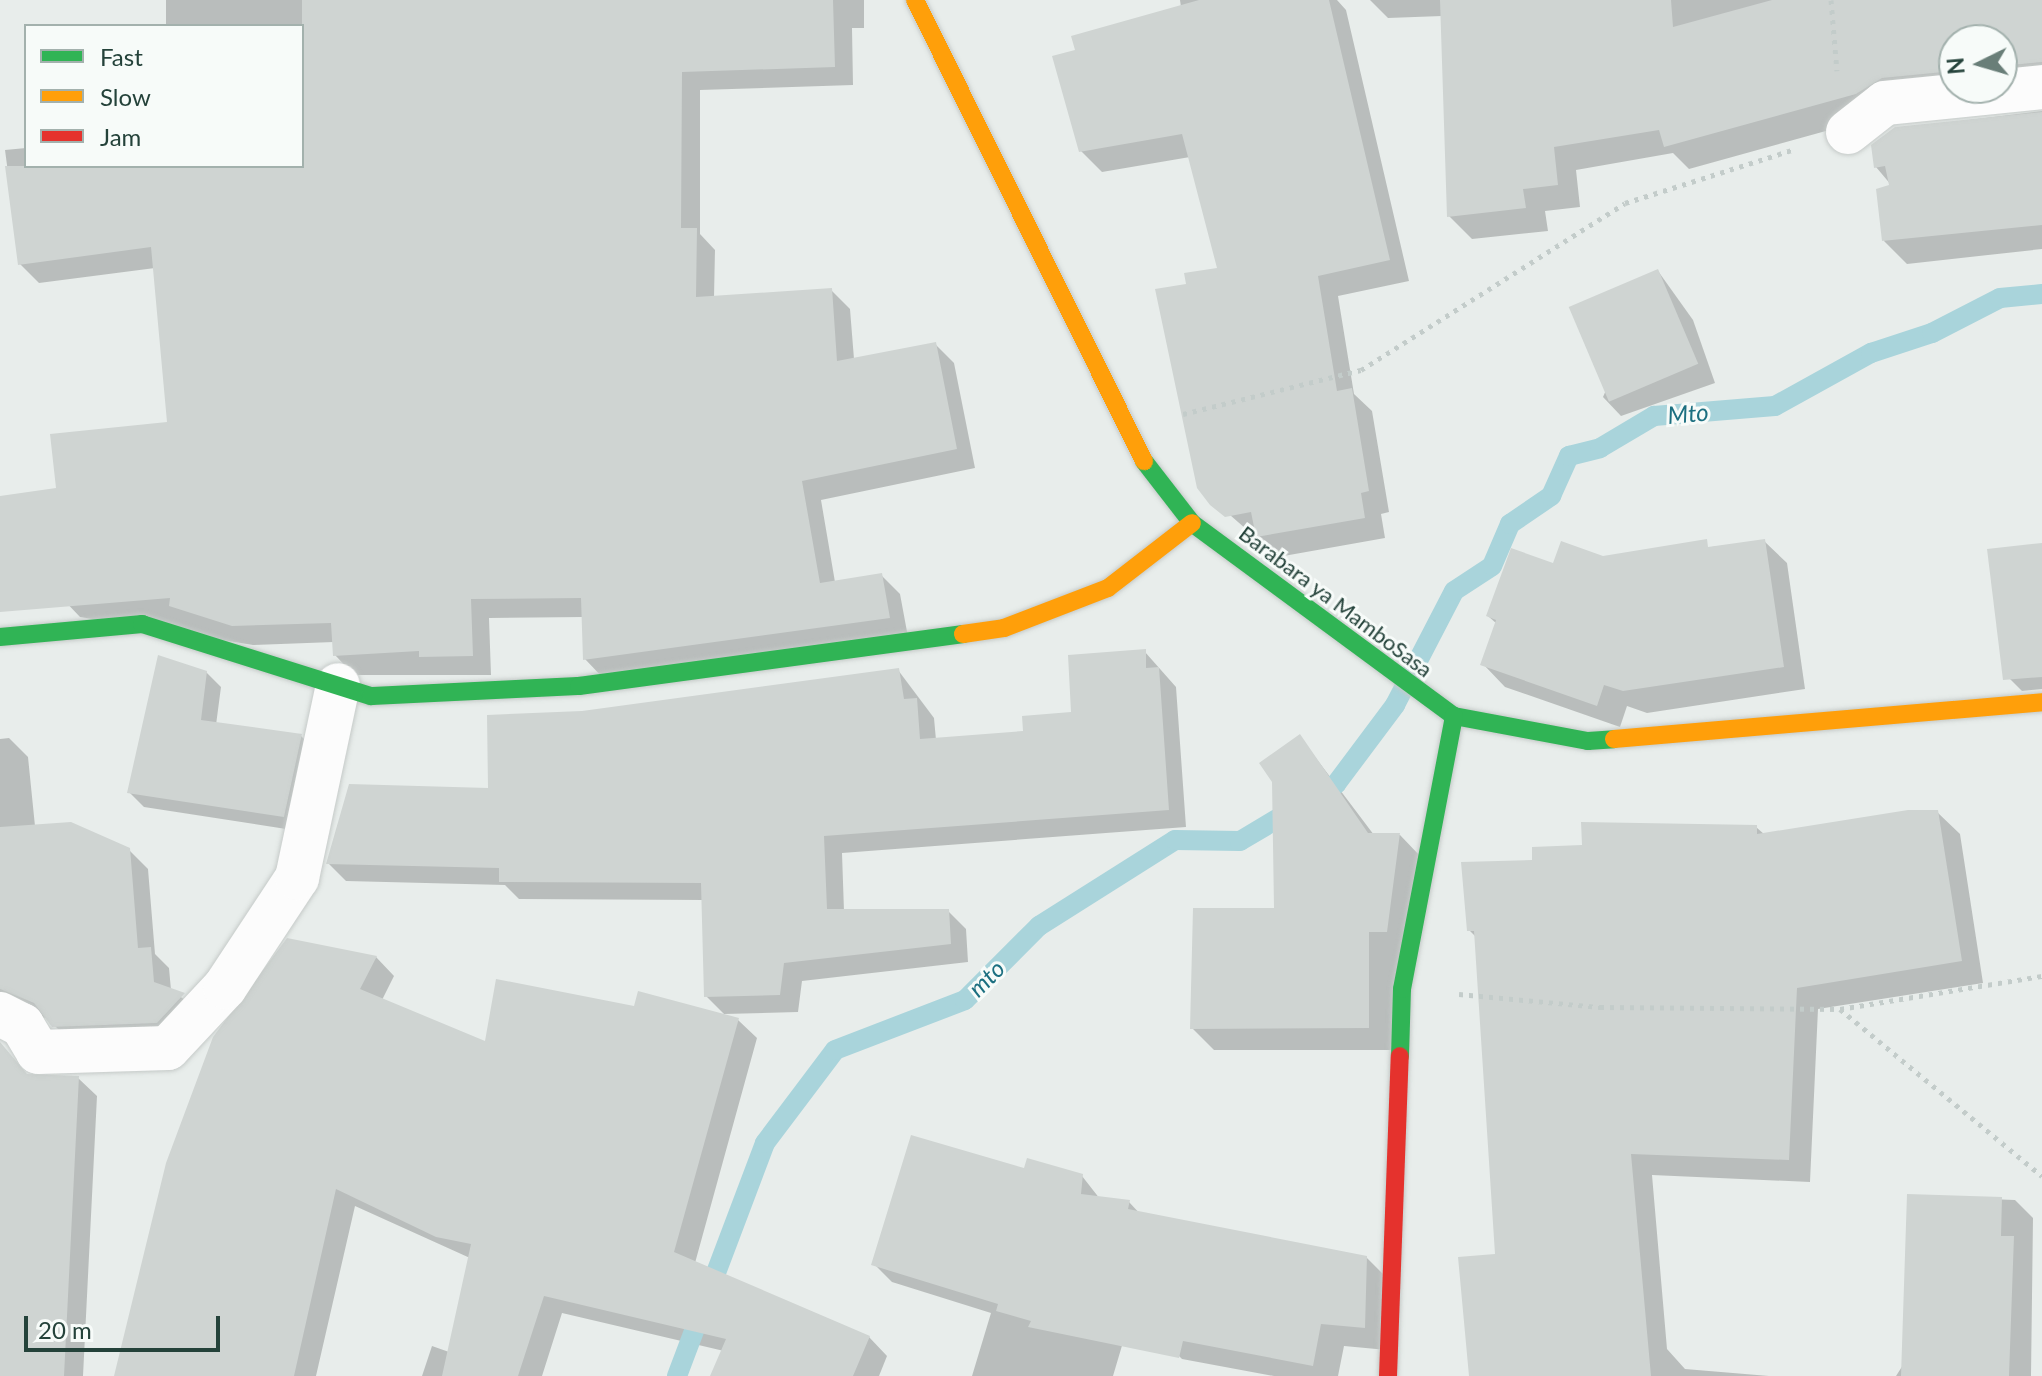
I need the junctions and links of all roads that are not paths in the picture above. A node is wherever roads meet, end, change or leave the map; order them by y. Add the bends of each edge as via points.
1 (915, 0) edge
2 (2042, 87) edge
3 (1848, 132) road end
4 (1192, 523) junction
5 (0, 637) edge
6 (338, 685) junction
7 (2042, 702) edge
8 (1454, 716) junction
9 (0, 1014) edge
10 (1388, 1376) edge

1 - 4 street, Barabara ya MamboSasa via 1139,455
2 - 3 street via 1885,103
4 - 6 street via 1108,588 1004,628 579,686 371,696
4 - 8 street, Barabara ya MamboSasa
5 - 6 street via 142,624
6 - 9 street via 297,878 225,987 168,1048 38,1052 22,1025
7 - 8 street, Barabara ya MamboSasa via 1588,741
8 - 10 street via 1402,989

